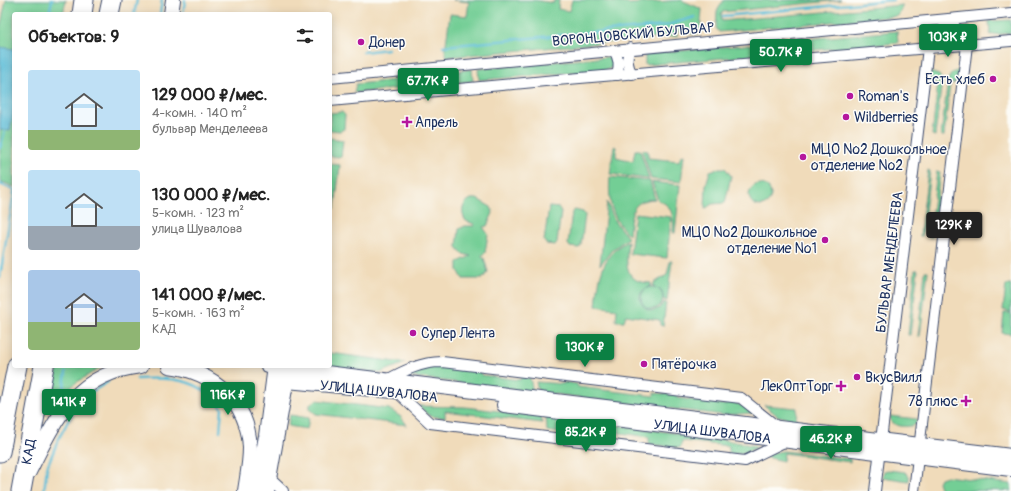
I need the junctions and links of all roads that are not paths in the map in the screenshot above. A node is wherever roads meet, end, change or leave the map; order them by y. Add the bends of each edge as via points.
1 (84, 0) edge
2 (112, 0) edge
3 (173, 0) edge
4 (82, 12) edge
5 (109, 12) edge
6 (170, 12) edge
7 (1011, 13) edge
8 (950, 19) junction
9 (1011, 41) edge
10 (967, 46) junction
11 (630, 48) junction
12 (928, 48) junction
13 (614, 50) junction
14 (632, 74) junction
15 (617, 75) junction
16 (332, 78) edge
17 (332, 101) edge
18 (16, 368) edge
19 (44, 368) edge
20 (124, 368) edge
21 (186, 368) edge
22 (272, 368) edge
23 (277, 368) edge
24 (288, 372) edge
25 (385, 380) junction
26 (397, 392) junction
27 (11, 400) junction
28 (776, 426) junction
29 (0, 430) edge
30 (882, 439) junction
31 (786, 441) junction
32 (920, 444) junction
33 (0, 452) edge
34 (880, 454) junction
35 (1011, 456) edge
36 (918, 458) junction
37 (1011, 469) edge
38 (269, 485) edge
39 (21, 488) edge
40 (245, 491) edge
41 (256, 491) edge
42 (283, 491) edge
43 (875, 491) edge
44 (914, 491) edge

1 - 4 highway
2 - 5 highway
3 - 6 street
7 - 8 street, ВОРОНЦОВСКИЙ БУЛЬВАР
8 - 10 street
8 - 11 street, ВОРОНЦОВСКИЙ БУЛЬВАР
8 - 12 street
9 - 10 street
10 - 12 street
10 - 32 street
11 - 13 street, ВОРОНЦОВСКИЙ БУЛЬВАР
11 - 14 street via 627,56
12 - 14 street
12 - 30 street, БУЛЬВАР МЕНДЕЛЕЕВА
13 - 15 street via 618,57
13 - 16 street, ВОРОНЦОВСКИЙ БУЛЬВАР
14 - 15 street
15 - 17 street
18 - 27 highway, КАД
19 - 39 highway, КАД
20 - 39 street via 95,381 63,409
21 - 40 street via 213,380 236,405 248,432 250,447
22 - 41 street
23 - 24 street, УЛИЦА ШУВАЛОВА
24 - 25 street, УЛИЦА ШУВАЛОВА
24 - 26 street, УЛИЦА ШУВАЛОВА
24 - 38 street
25 - 28 street, УЛИЦА ШУВАЛОВА
25 - 28 street via 428,362 487,367 741,398
26 - 31 street, УЛИЦА ШУВАЛОВА
26 - 31 street via 430,423 744,461
27 - 29 street
27 - 33 highway, КАД
28 - 30 street, УЛИЦА ШУВАЛОВА
30 - 32 street, УЛИЦА ШУВАЛОВА
30 - 34 street, БУЛЬВАР МЕНДЕЛЕЕВА
31 - 34 street, УЛИЦА ШУВАЛОВА
32 - 35 street, УЛИЦА ШУВАЛОВА
32 - 36 street
34 - 36 street, УЛИЦА ШУВАЛОВА
34 - 43 street, БУЛЬВАР МЕНДЕЛЕЕВА
36 - 37 street, УЛИЦА ШУВАЛОВА
36 - 44 street
38 - 42 street

